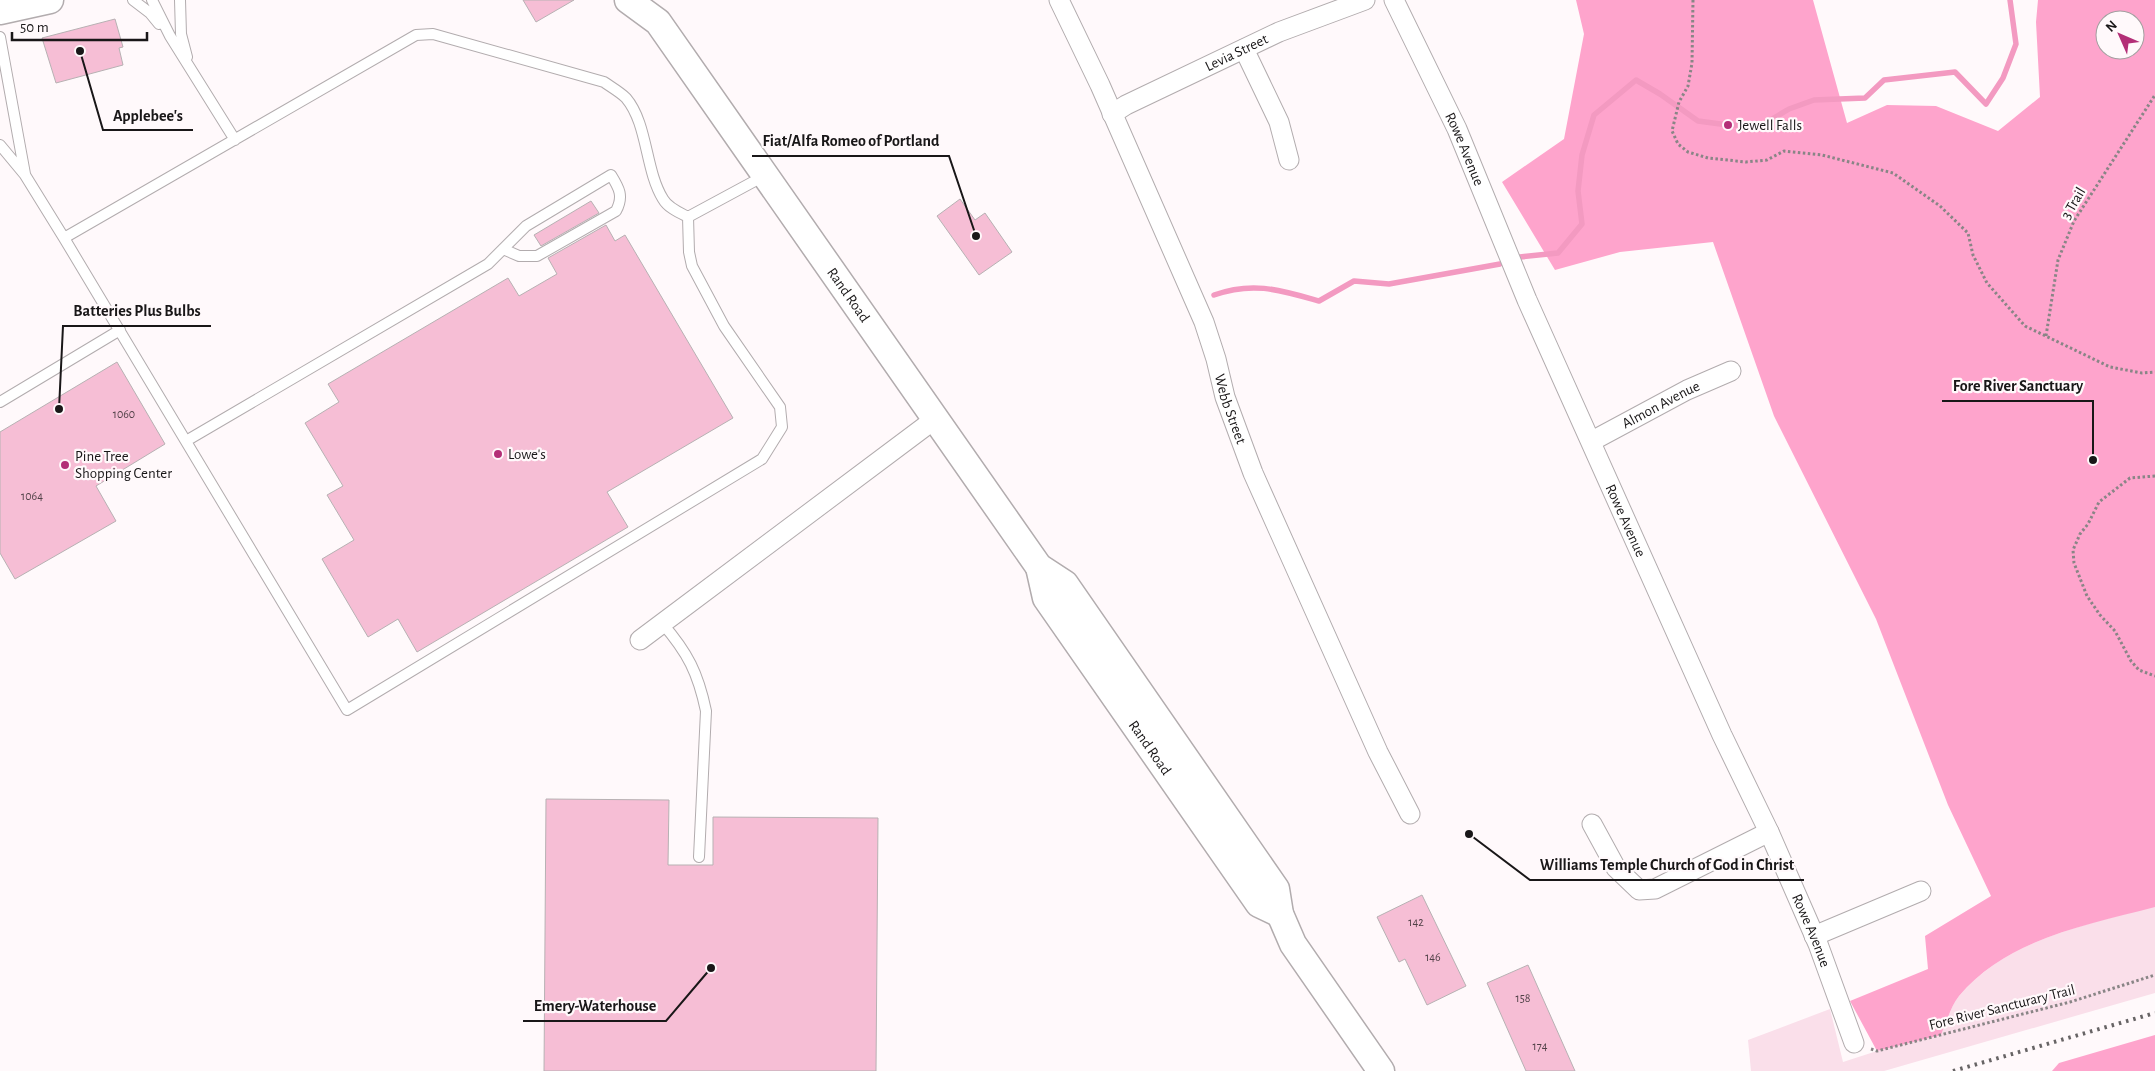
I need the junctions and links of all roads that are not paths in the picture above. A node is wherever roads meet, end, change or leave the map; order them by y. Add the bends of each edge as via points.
1 (50, 0) edge
2 (133, 0) edge
3 (152, 0) edge
4 (180, 0) edge
5 (628, 0) edge
6 (1059, 0) edge
7 (1365, 0) edge
8 (1394, 0) edge
9 (0, 10) edge
10 (655, 11) edge
11 (170, 36) junction
12 (0, 37) edge
13 (1244, 49) junction
14 (190, 67) junction
15 (1112, 114) junction
16 (235, 140) junction
17 (0, 146) edge
18 (1289, 160) dead end
19 (25, 175) junction
20 (765, 175) junction
21 (688, 217) junction
22 (64, 238) junction
23 (503, 249) junction
24 (120, 330) junction
25 (1732, 371) dead end
26 (0, 402) edge
27 (935, 419) junction
28 (186, 441) junction
29 (1592, 441) junction
30 (662, 623) junction
31 (640, 640) dead end
32 (1410, 814) dead end
33 (1592, 824) dead end
34 (1769, 832) junction
35 (699, 857) dead end
36 (1921, 891) dead end
37 (1814, 936) junction
38 (1854, 1043) road end
39 (1381, 1071) edge

1 - 9 main road
2 - 11 lane via 150,13
3 - 11 lane
4 - 14 lane via 181,34
5 - 10 main road, Rand Road
6 - 15 street, Webb Street
7 - 13 street, Levia Street via 1279,32
8 - 29 street, Rowe Avenue via 1456,129 1527,300
10 - 20 main road, Rand Road
11 - 14 lane
12 - 19 lane
13 - 15 street, Levia Street
13 - 18 street via 1279,122
14 - 16 lane
15 - 32 street, Webb Street via 1204,322 1225,398 1253,473 1378,752
16 - 21 lane via 416,35 433,34 604,82 626,98 640,125 647,160 664,200
16 - 22 lane
17 - 19 lane
19 - 22 lane
20 - 21 lane
20 - 27 main road, Rand Road
21 - 28 lane via 692,266 724,326 780,408 782,428 762,460 347,710
22 - 24 lane
23 - 23 lane via 526,226 611,175 620,190 621,201 616,211 537,256 519,256
23 - 28 lane via 488,264
24 - 26 lane
24 - 28 lane
25 - 29 street, Almon Avenue via 1686,390
27 - 30 street
27 - 39 main road, Rand Road via 1039,567 1046,598 1259,904 1280,914 1292,944
29 - 34 street, Rowe Avenue via 1722,735
30 - 31 street
30 - 35 lane via 694,667 706,712
33 - 34 street via 1616,868 1639,890 1655,889
34 - 37 street, Rowe Avenue
36 - 37 street
37 - 38 street, Rowe Avenue

